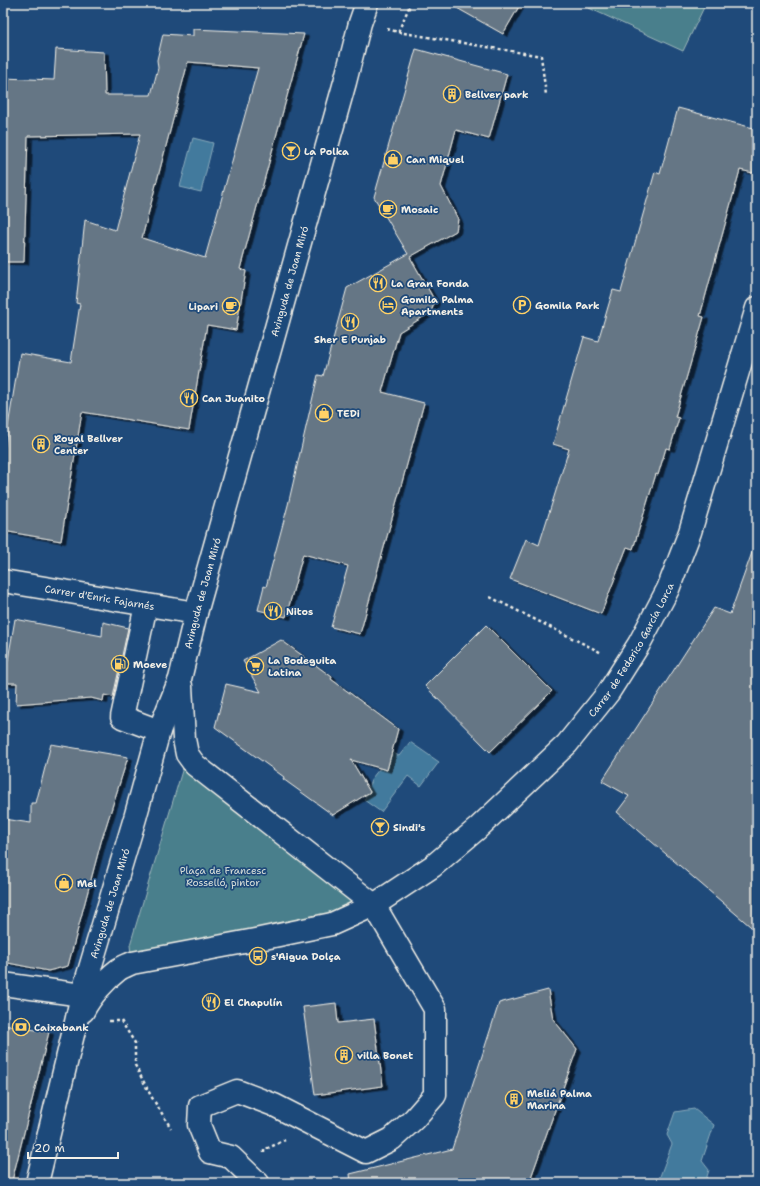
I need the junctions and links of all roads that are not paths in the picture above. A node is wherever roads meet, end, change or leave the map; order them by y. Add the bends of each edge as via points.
1 (367, 3) edge
2 (757, 308) edge
3 (3, 581) edge
4 (146, 605) junction
5 (196, 613) junction
6 (180, 679) junction
7 (159, 731) junction
8 (374, 905) junction
9 (3, 984) edge
10 (82, 995) junction
11 (76, 1022) junction
12 (37, 1183) edge
13 (258, 1183) edge

1 - 5 street, Avinguda de Joan Miró
2 - 8 street, Carrer de Federico García Lorca via 690,532 668,589 626,665 608,693 562,749 478,828 433,866
3 - 4 street, Carrer d'Enric Fajarnés
4 - 5 street, Carrer d'Enric Fajarnés
4 - 7 street via 122,718
5 - 6 street, Avinguda de Joan Miró
6 - 7 street, Avinguda de Joan Miró
6 - 8 street via 184,739 187,754 195,765
7 - 10 street, Avinguda de Joan Miró
8 - 11 street via 332,924 132,963 118,970 101,987 88,1001
8 - 13 street via 435,1009 435,1096 392,1139 366,1152 274,1104 237,1091 200,1106 199,1125 210,1152 231,1157
9 - 10 street
10 - 11 street, Avinguda de Joan Miró
11 - 12 street, Avinguda de Joan Miró

